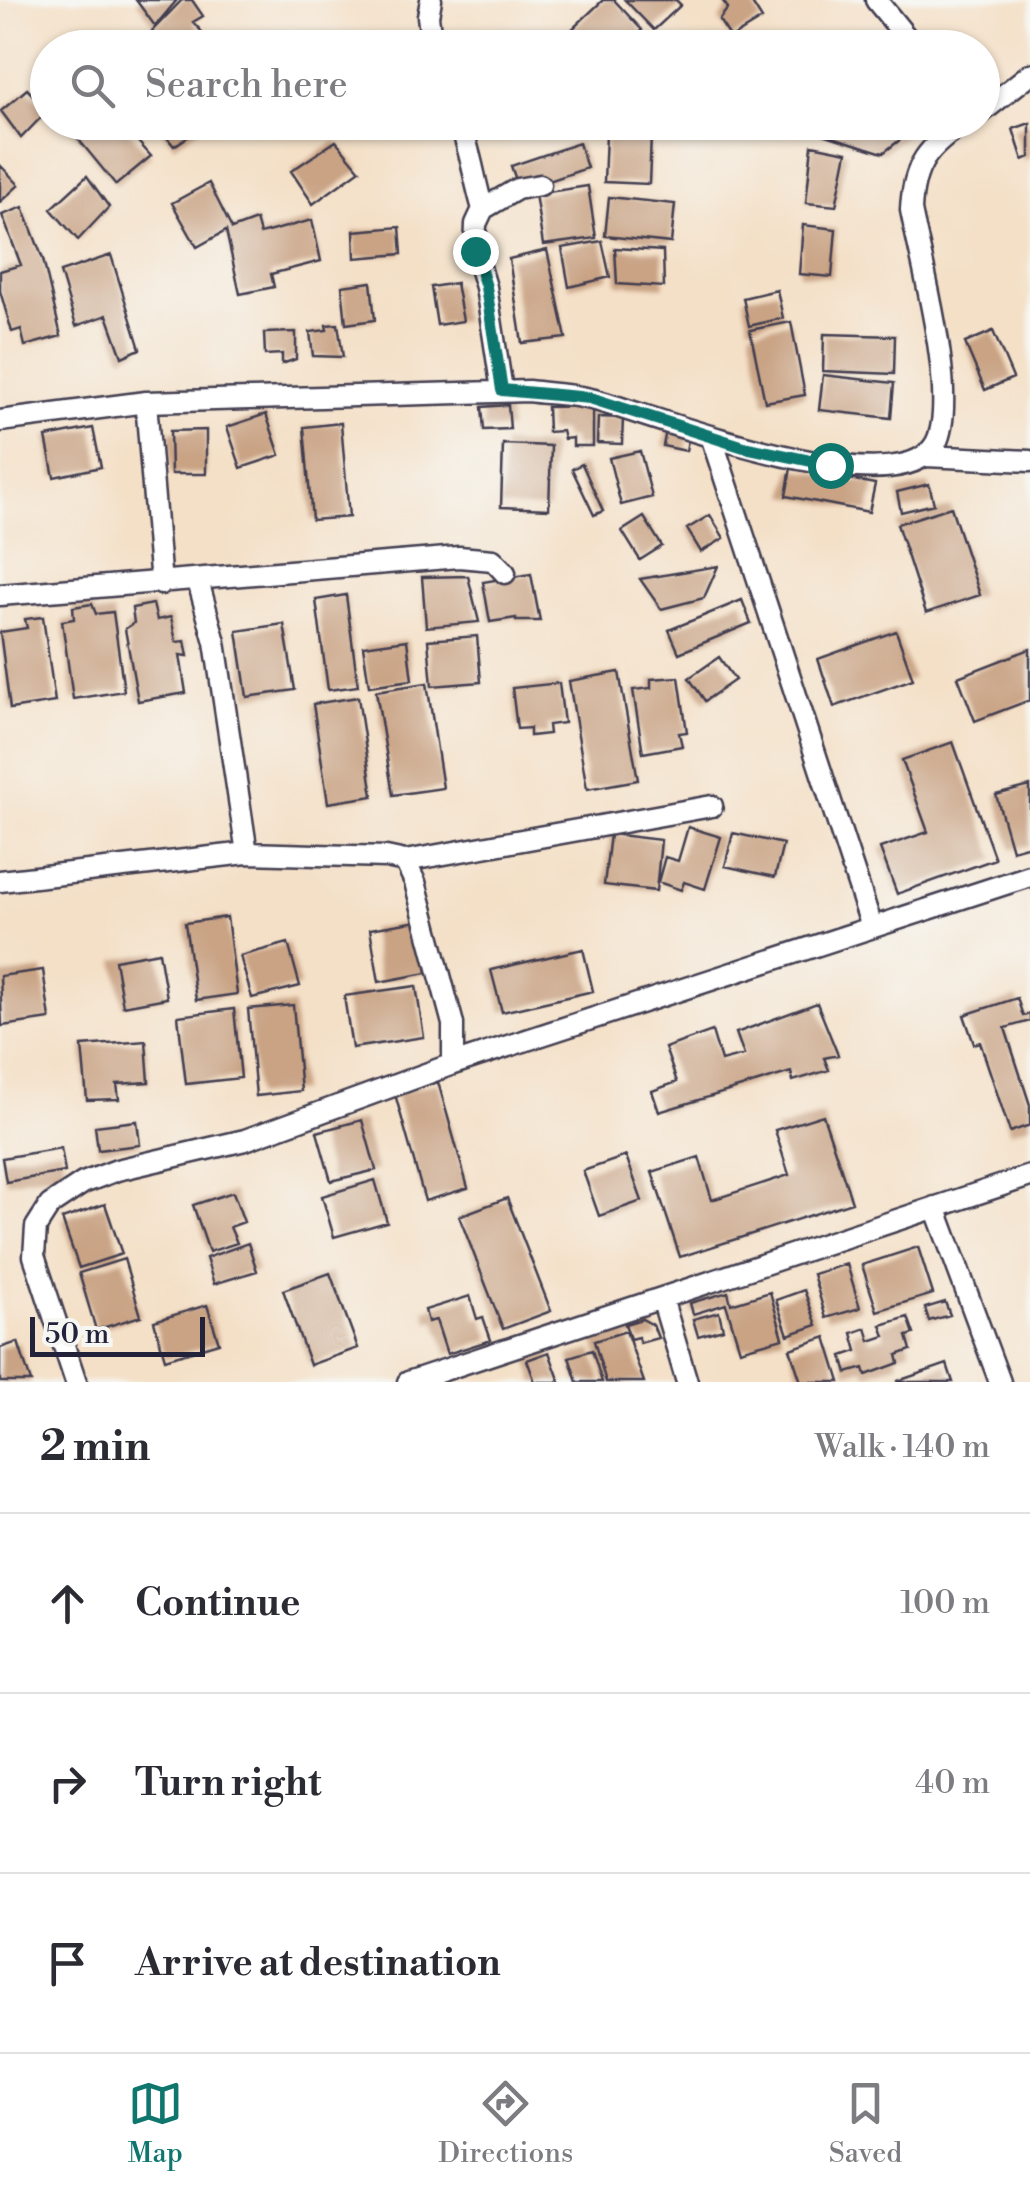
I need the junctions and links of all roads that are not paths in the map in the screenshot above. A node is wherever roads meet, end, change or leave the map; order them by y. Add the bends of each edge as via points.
1 (432, 0) edge
2 (876, 0) edge
3 (430, 30) edge
4 (900, 30) edge
5 (1030, 74) edge
6 (1000, 98) edge
7 (467, 140) edge
8 (945, 140) edge
9 (540, 185) dead end
10 (483, 209) junction
11 (502, 390) junction
12 (146, 402) junction
13 (0, 420) edge
14 (711, 436) junction
15 (926, 456) junction
16 (1030, 461) edge
17 (506, 573) dead end
18 (198, 581) junction
19 (161, 584) junction
20 (0, 595) edge
21 (712, 806) dead end
22 (247, 853) junction
23 (405, 862) junction
24 (1030, 876) edge
25 (0, 881) edge
26 (872, 927) junction
27 (453, 1064) junction
28 (1030, 1176) edge
29 (935, 1207) junction
30 (662, 1298) junction
31 (76, 1382) edge
32 (408, 1382) edge
33 (687, 1382) edge
34 (1000, 1382) edge

1 - 3 street
2 - 4 street
5 - 6 street
7 - 10 street
8 - 15 street via 919,162 912,189 942,374 942,416
9 - 10 street via 517,188
10 - 11 street via 475,251
11 - 12 street
11 - 14 street via 590,398
12 - 13 street
12 - 19 street
14 - 15 street via 830,465 880,468
14 - 26 street
15 - 16 street
17 - 18 street via 493,560 459,557
18 - 19 street
18 - 22 street via 215,642
19 - 20 street
21 - 23 street
22 - 23 street
22 - 25 street
23 - 27 street via 453,1024
24 - 26 street
26 - 27 street
27 - 31 street via 245,1140 117,1170 50,1205 36,1227 34,1256
28 - 29 street
29 - 30 street
29 - 34 street
30 - 32 street
30 - 33 street

